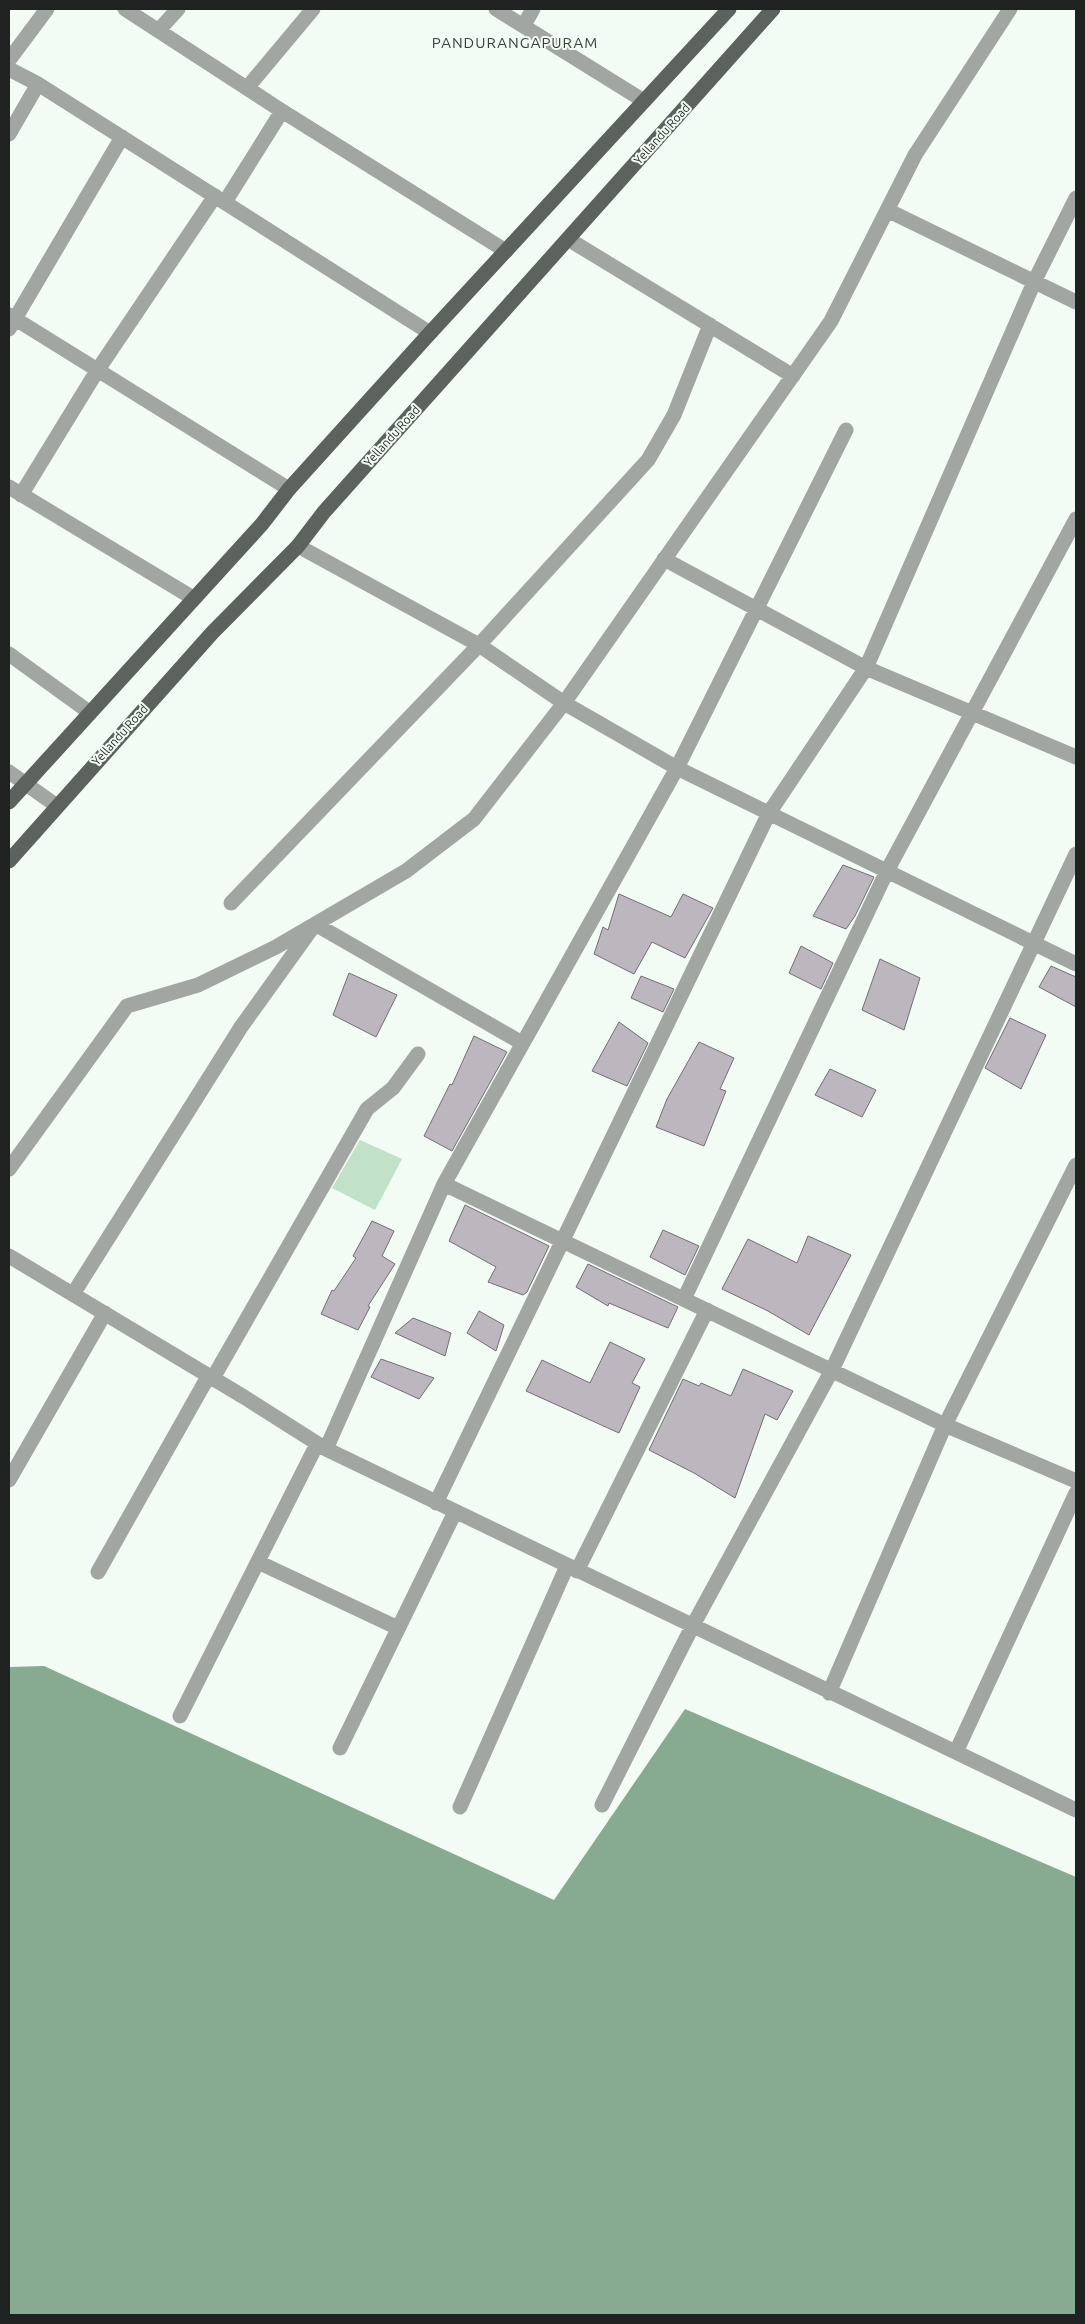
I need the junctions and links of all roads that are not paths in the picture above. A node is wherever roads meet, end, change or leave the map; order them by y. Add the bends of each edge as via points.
1 (47, 9) edge
2 (126, 9) edge
3 (178, 9) edge
4 (313, 9) edge
5 (496, 9) edge
6 (533, 9) edge
7 (729, 9) edge
8 (773, 9) edge
9 (1010, 9) edge
10 (524, 25) junction
11 (159, 30) junction
12 (9, 60) edge
13 (9, 69) edge
14 (38, 84) junction
15 (246, 88) junction
16 (644, 101) junction
17 (282, 111) junction
18 (9, 134) edge
19 (122, 137) junction
20 (1076, 198) edge
21 (220, 199) junction
22 (887, 210) junction
23 (568, 239) junction
24 (506, 251) junction
25 (1035, 280) junction
26 (1076, 302) edge
27 (11, 321) edge
28 (710, 325) junction
29 (430, 333) junction
30 (97, 371) junction
31 (793, 376) junction
32 (846, 430) dead end
33 (289, 489) junction
34 (15, 491) edge
35 (1076, 519) edge
36 (298, 546) junction
37 (664, 560) junction
38 (193, 598) junction
39 (755, 608) junction
40 (478, 645) junction
41 (9, 654) edge
42 (866, 668) junction
43 (564, 703) junction
44 (89, 712) junction
45 (972, 712) junction
46 (1076, 757) edge
47 (676, 768) junction
48 (9, 772) edge
49 (25, 783) junction
50 (9, 802) edge
51 (57, 806) junction
52 (769, 812) junction
53 (1076, 854) edge
54 (9, 861) edge
55 (887, 870) junction
56 (231, 903) dead end
57 (315, 924) junction
58 (1033, 942) junction
59 (1076, 964) edge
60 (522, 1043) junction
61 (418, 1054) dead end
62 (1076, 1165) edge
63 (9, 1169) edge
64 (444, 1184) junction
65 (561, 1240) junction
66 (9, 1256) edge
67 (73, 1294) junction
68 (684, 1299) junction
69 (707, 1310) junction
70 (105, 1313) junction
71 (832, 1370) junction
72 (211, 1377) junction
73 (946, 1425) junction
74 (322, 1446) junction
75 (9, 1480) edge
76 (1076, 1481) edge
77 (1076, 1493) edge
78 (436, 1503) junction
79 (455, 1512) junction
80 (258, 1562) junction
81 (572, 1569) junction
82 (98, 1572) dead end
83 (692, 1627) junction
84 (398, 1628) junction
85 (829, 1693) junction
86 (180, 1716) dead end
87 (340, 1748) dead end
88 (956, 1752) junction
89 (602, 1805) dead end
90 (460, 1807) dead end
91 (1076, 1810) edge

1 - 12 street
2 - 11 street
3 - 11 street
4 - 15 street
5 - 10 street
6 - 10 street
7 - 16 main road
8 - 23 main road, Yellandu Road
9 - 22 street via 915,155
10 - 16 street
11 - 15 street
13 - 14 street
14 - 18 street
14 - 19 street
15 - 17 street
16 - 24 main road
17 - 21 street
17 - 24 street
19 - 21 street
19 - 27 street
20 - 25 street
21 - 29 street
21 - 30 street
22 - 25 street
22 - 31 street via 831,321
23 - 28 street
23 - 36 main road, Yellandu Road via 324,512
24 - 29 main road
25 - 26 street
25 - 42 street
27 - 30 street
28 - 31 street
28 - 40 street via 674,415 648,460
29 - 33 main road
30 - 33 street
30 - 34 street
31 - 37 street
32 - 39 street
33 - 38 main road via 262,524
34 - 38 street
35 - 45 street
36 - 40 street
36 - 51 main road, Yellandu Road via 206,640
37 - 39 street
37 - 43 street
38 - 44 main road
39 - 42 street
39 - 47 street
40 - 43 street
40 - 56 street
41 - 44 street
42 - 45 street
42 - 52 street
43 - 47 street
43 - 57 street via 474,819 406,871
44 - 49 main road
45 - 46 street
45 - 55 street
47 - 52 street
47 - 60 street
48 - 49 street
49 - 50 main road
49 - 51 street
51 - 54 main road, Yellandu Road
52 - 55 street
52 - 65 street
53 - 58 street
55 - 58 street
55 - 68 street
57 - 60 street
57 - 63 street via 198,985 127,1006
57 - 67 street via 241,1027
58 - 59 street
58 - 71 street
60 - 64 street
61 - 72 street via 393,1088 366,1109
62 - 73 street
64 - 65 street
64 - 74 street
65 - 68 street
65 - 78 street
66 - 67 street
67 - 70 street
68 - 69 street
69 - 71 street
69 - 81 street
70 - 72 street
70 - 75 street
71 - 73 street
71 - 83 street
72 - 74 street
72 - 82 street
73 - 76 street
73 - 85 street
74 - 78 street
74 - 80 street
77 - 88 street
78 - 79 street
79 - 81 street
79 - 84 street
80 - 84 street
80 - 86 street
81 - 83 street
81 - 90 street
83 - 85 street
83 - 89 street
84 - 87 street
85 - 88 street
88 - 91 street

